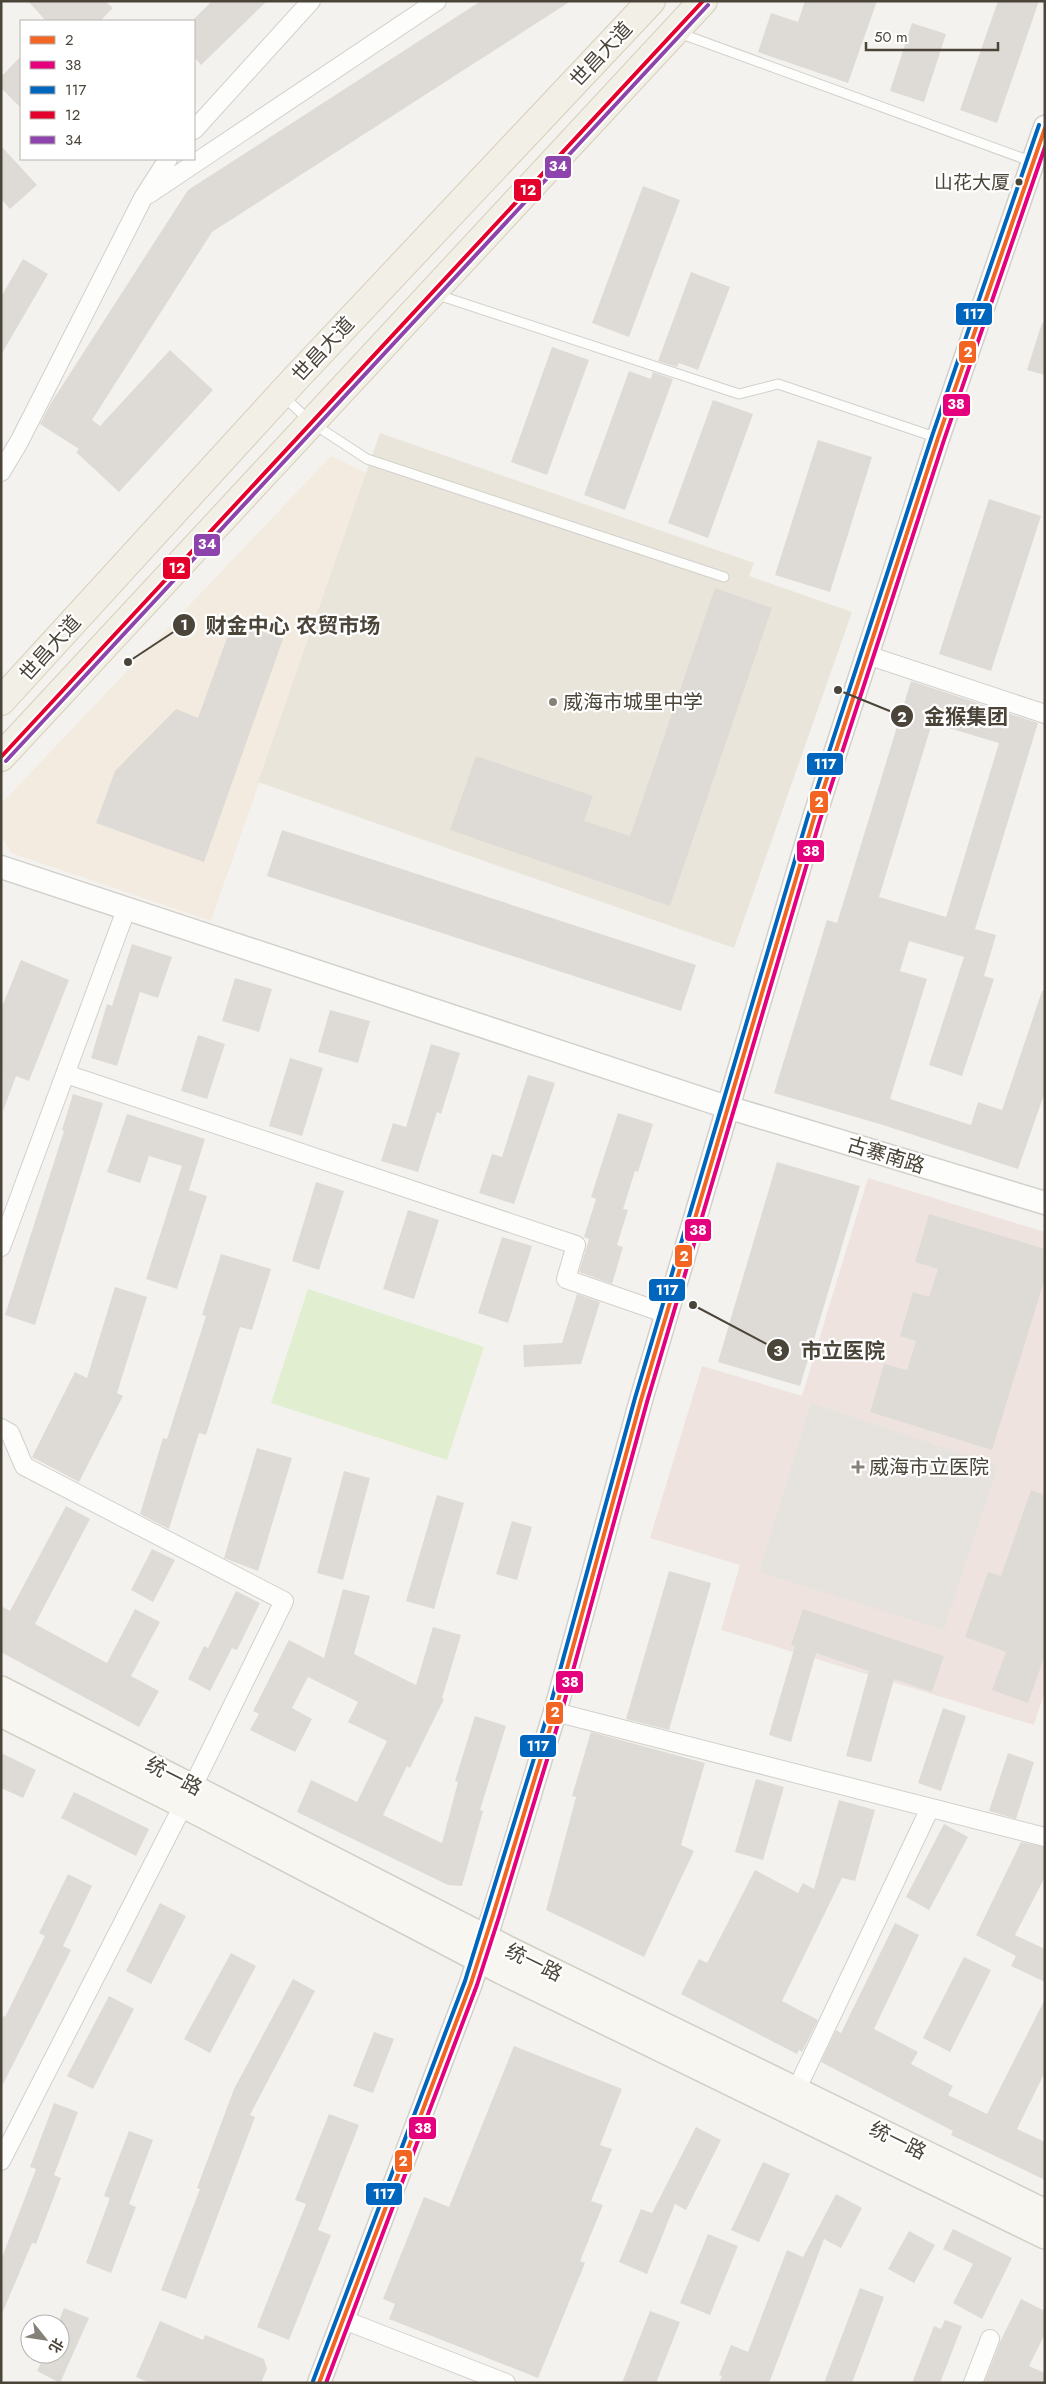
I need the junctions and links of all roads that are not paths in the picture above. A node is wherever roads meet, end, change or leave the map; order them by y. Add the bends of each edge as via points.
1 (311, 1) edge
2 (438, 1) edge
3 (651, 1) edge
4 (703, 1) edge
5 (674, 32) junction
6 (1045, 127) edge
7 (195, 129) edge
8 (167, 160) edge
9 (1033, 162) junction
10 (143, 198) junction
11 (432, 294) junction
12 (281, 394) junction
13 (312, 423) junction
14 (938, 438) junction
15 (1, 472) edge
16 (724, 578) dead end
17 (867, 655) junction
18 (1, 701) edge
19 (1045, 714) edge
20 (1, 757) edge
21 (1, 867) edge
22 (126, 910) junction
23 (66, 1074) junction
24 (727, 1107) junction
25 (1045, 1202) edge
26 (1, 1247) edge
27 (667, 1314) junction
28 (1, 1428) edge
29 (1, 1689) edge
30 (555, 1712) junction
31 (1, 1714) edge
32 (188, 1796) junction
33 (930, 1808) junction
34 (1045, 1837) edge
35 (482, 1948) junction
36 (791, 2101) junction
37 (1, 2161) edge
38 (1045, 2212) edge
39 (1045, 2236) edge
40 (344, 2320) junction
41 (990, 2339) dead end
42 (319, 2383) edge
43 (506, 2383) edge
44 (973, 2383) edge

1 - 7 street
2 - 10 street
3 - 12 main road, 世昌大道
4 - 5 main road, 世昌大道
5 - 9 lane
5 - 11 main road, 世昌大道
6 - 9 street
8 - 10 street
9 - 14 street
10 - 15 street
11 - 13 main road, 世昌大道
11 - 14 lane via 739,394 778,384
12 - 13 lane
12 - 18 main road, 世昌大道
13 - 16 lane via 367,459
13 - 20 main road, 世昌大道
14 - 17 street
17 - 19 street
17 - 24 street
21 - 22 street, 古寨南路
22 - 23 street
22 - 24 street, 古寨南路
23 - 26 street
23 - 27 street via 576,1245 566,1278
24 - 25 street, 古寨南路
24 - 27 street
27 - 30 street
28 - 32 street via 10,1433 24,1466 284,1601
29 - 32 main road, 统一路
30 - 33 street
30 - 35 street
31 - 32 main road, 统一路
32 - 35 main road, 统一路
32 - 37 street
33 - 34 street
33 - 36 street
35 - 36 main road, 统一路
35 - 40 street
36 - 38 main road, 统一路
36 - 39 main road, 统一路
40 - 42 street
40 - 43 street
41 - 44 street

